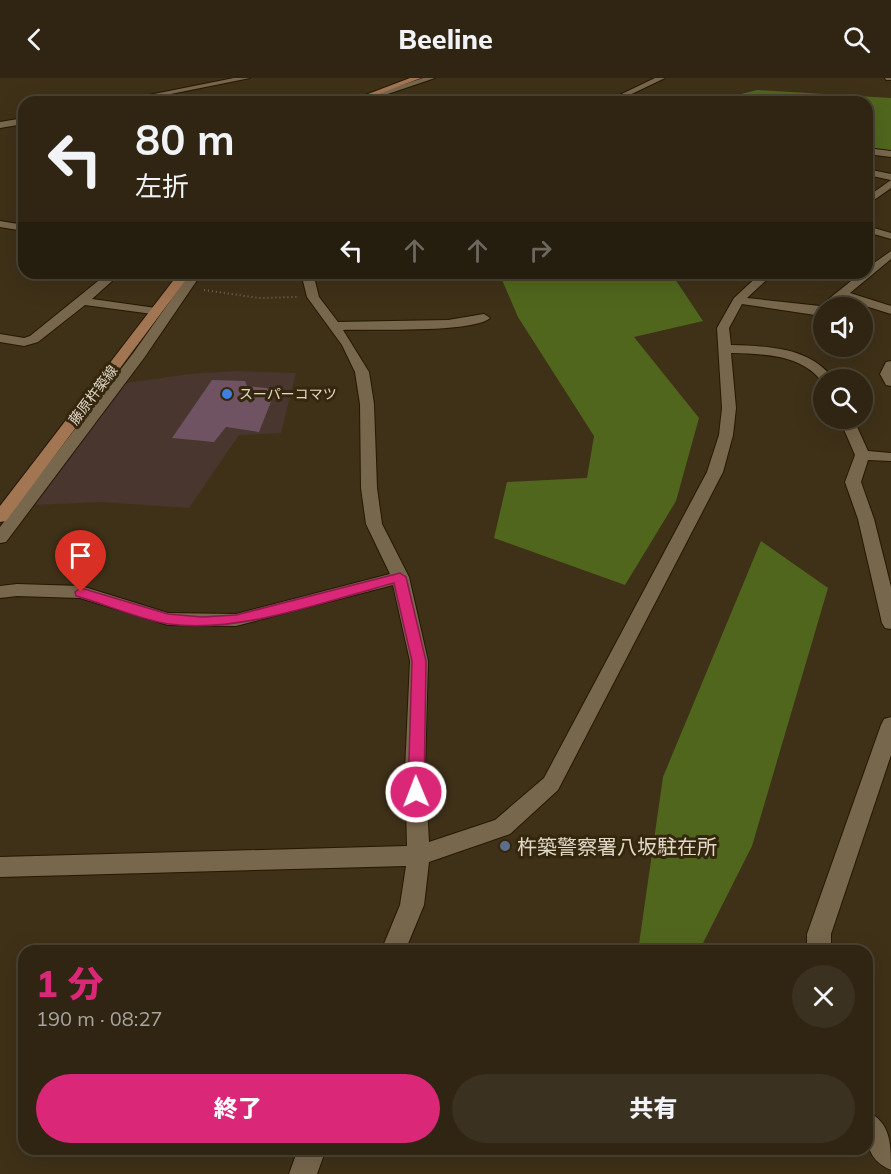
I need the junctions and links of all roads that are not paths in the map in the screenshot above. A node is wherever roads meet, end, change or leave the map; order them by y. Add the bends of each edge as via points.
1 (246, 78) edge
2 (417, 78) edge
3 (431, 78) edge
4 (661, 78) edge
5 (150, 96) edge
6 (368, 96) edge
7 (379, 96) edge
8 (622, 96) edge
9 (18, 122) edge
10 (0, 125) edge
11 (873, 152) edge
12 (891, 154) edge
13 (873, 172) edge
14 (891, 177) edge
15 (891, 183) edge
16 (873, 197) edge
17 (0, 224) edge
18 (18, 227) edge
19 (873, 231) edge
20 (891, 236) edge
21 (891, 254) edge
22 (876, 267) junction
23 (873, 270) edge
24 (891, 271) edge
25 (107, 279) edge
26 (181, 279) edge
27 (192, 279) edge
28 (308, 279) edge
29 (754, 279) edge
30 (862, 279) edge
31 (843, 295) junction
32 (840, 297) edge
33 (83, 300) junction
34 (738, 300) junction
35 (813, 310) edge
36 (891, 310) edge
37 (156, 312) junction
38 (484, 318) dead end
39 (334, 326) junction
40 (0, 338) edge
41 (725, 349) junction
42 (891, 365) edge
43 (818, 369) edge
44 (891, 382) edge
45 (851, 429) edge
46 (862, 455) junction
47 (891, 457) edge
48 (0, 517) edge
49 (0, 538) edge
50 (400, 577) junction
51 (0, 592) edge
52 (891, 623) edge
53 (891, 725) edge
54 (419, 856) junction
55 (0, 867) edge
56 (819, 943) edge
57 (395, 945) edge
58 (873, 1133) edge
59 (310, 1155) edge
60 (891, 1156) edge
61 (303, 1174) edge

1 - 5 street
2 - 6 main road
3 - 7 street
4 - 8 street
9 - 10 street
11 - 12 street
13 - 14 street
15 - 16 street
17 - 18 street
19 - 20 street
21 - 22 street
22 - 23 street
22 - 24 street
25 - 33 street
26 - 37 main road, 藤原杵築線
27 - 49 street
28 - 39 street via 313,297
29 - 34 street
30 - 31 street
31 - 32 street
31 - 36 street
33 - 37 street
33 - 40 street via 34,339 24,342
34 - 35 street
34 - 41 street via 723,328
37 - 48 main road, 藤原杵築線
38 - 39 street via 448,324
39 - 50 street via 362,372 374,524
41 - 43 street via 773,351 791,355
41 - 54 street via 729,408 726,435 714,472 551,784 502,827
42 - 44 street via 887,374
45 - 46 street
46 - 47 street
46 - 52 street via 853,482
50 - 51 street via 236,620 168,619 81,592
50 - 54 street via 419,661 415,770
53 - 56 street
54 - 55 street
54 - 57 street via 412,905
58 - 60 street
59 - 61 street

